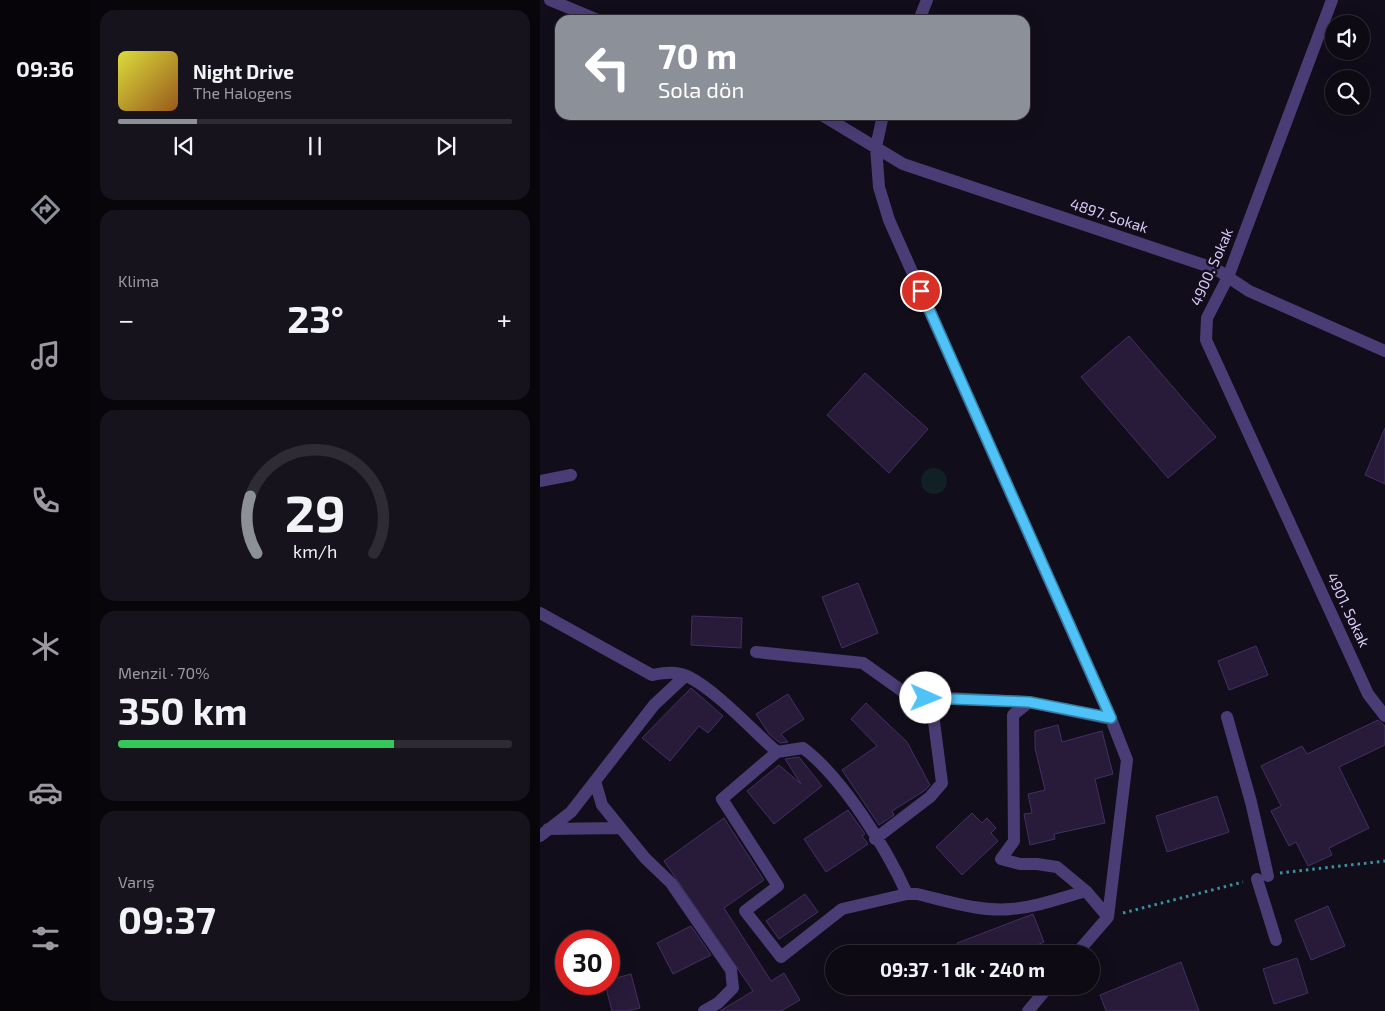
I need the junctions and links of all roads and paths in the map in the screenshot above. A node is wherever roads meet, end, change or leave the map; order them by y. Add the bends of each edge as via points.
1 (550, 0) edge
2 (928, 0) edge
3 (1332, 0) edge
4 (586, 15) edge
5 (921, 15) edge
6 (830, 120) edge
7 (882, 120) edge
8 (876, 147) junction
9 (1228, 277) junction
10 (1385, 351) edge
11 (571, 475) dead end
12 (540, 481) edge
13 (1298, 541) joint
14 (540, 613) edge
15 (756, 652) dead end
16 (686, 676) junction
17 (947, 698) junction
18 (1029, 702) junction
19 (1385, 716) edge
20 (1227, 717) dead end
21 (1111, 718) junction
22 (777, 752) junction
23 (595, 780) junction
24 (620, 828) junction
25 (544, 832) edge
26 (876, 839) junction
27 (1086, 890) junction
28 (907, 894) junction
29 (1108, 917) junction
30 (1276, 940) dead end
31 (1084, 945) edge
32 (1041, 995) edge
33 (704, 1011) edge
34 (1028, 1011) edge

1 - 4 street
2 - 5 street
3 - 9 street, 4900. Sokak
6 - 8 street, 4897. Sokak
7 - 8 street
8 - 9 street, 4897. Sokak via 903,164 1216,269
8 - 21 street via 879,187 889,220
9 - 10 street, 4897. Sokak via 1249,291
9 - 13 street, 4900. Sokak via 1207,318 1206,340
11 - 12 street
13 - 19 street, 4901. Sokak via 1368,694
14 - 16 street via 652,675 670,672
15 - 17 street via 863,663 905,692 926,698
16 - 22 street via 704,687
16 - 23 street via 654,705
17 - 18 street
17 - 26 street via 933,714 942,783 930,797
18 - 21 street
18 - 27 street via 1013,715 1014,841 1001,859 1057,867
20 - 30 street via 1251,802
21 - 29 street via 1127,760
22 - 26 street via 802,748 813,756 845,792
22 - 28 street via 722,799 778,886 745,911 781,957 842,909
23 - 24 street via 602,805
23 - 25 street via 571,812
24 - 25 street
24 - 33 street via 671,883 731,970 734,988
26 - 28 street via 894,865
27 - 28 street via 1036,906 1010,909 979,908
27 - 29 street
29 - 31 street
32 - 34 street

